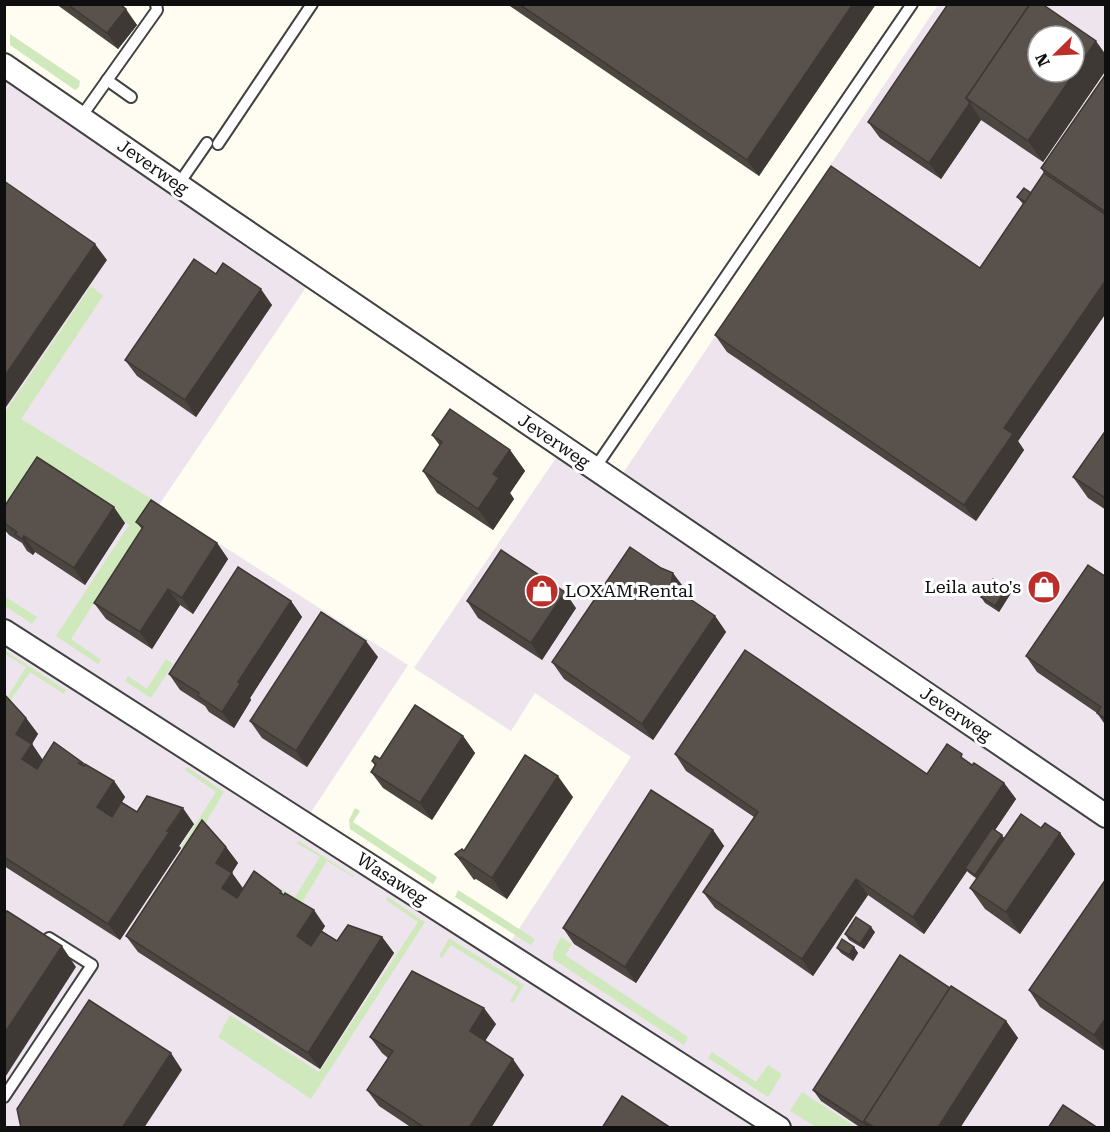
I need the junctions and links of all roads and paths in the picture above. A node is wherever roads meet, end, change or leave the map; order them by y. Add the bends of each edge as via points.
1 (156, 4) edge
2 (312, 4) edge
3 (912, 4) edge
4 (4, 64) edge
5 (107, 80) junction
6 (131, 97) dead end
7 (81, 117) junction
8 (178, 185) junction
9 (595, 468) junction
10 (4, 631) edge
11 (1106, 816) edge
12 (36, 930) edge
13 (4, 1097) edge
14 (779, 1128) edge

1 - 5 lane via 157,10
2 - 8 lane via 213,143
3 - 9 lane
4 - 7 street, Jeverweg
5 - 6 lane
5 - 7 lane
7 - 8 street, Jeverweg
8 - 9 street, Jeverweg
9 - 11 street, Jeverweg
10 - 14 street, Wasaweg
12 - 13 lane via 92,964

